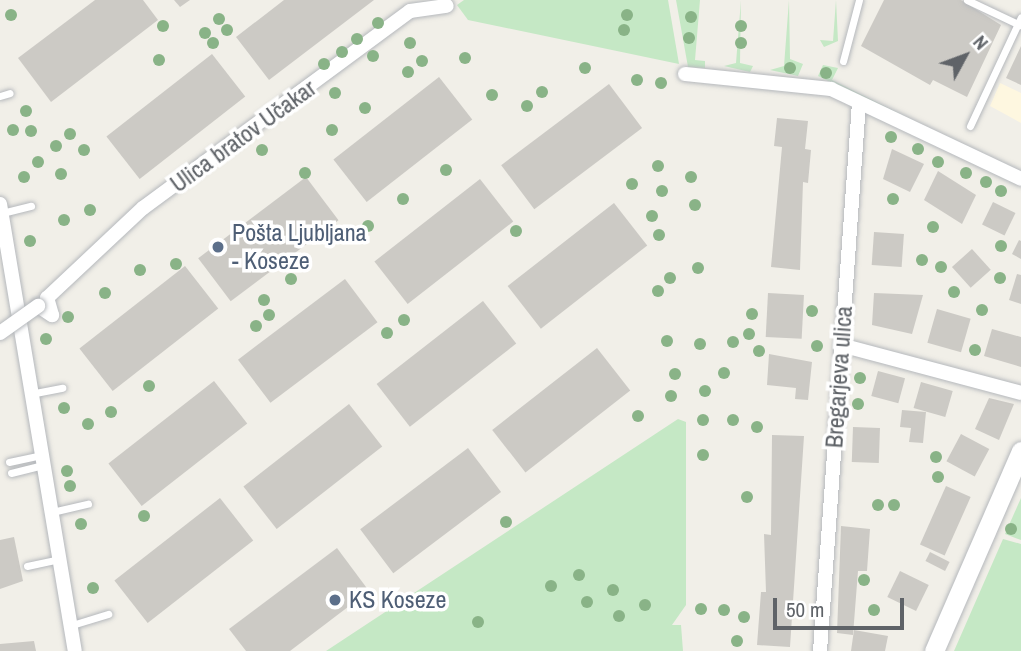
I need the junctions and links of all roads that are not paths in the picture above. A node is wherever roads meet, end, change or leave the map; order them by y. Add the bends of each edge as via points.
1 (859, 0) edge
2 (967, 0) edge
3 (447, 6) dead end
4 (1020, 22) edge
5 (843, 61) dead end
6 (685, 74) dead end
7 (10, 93) dead end
8 (0, 96) edge
9 (859, 103) junction
10 (970, 125) dead end
11 (1021, 178) edge
12 (31, 206) dead end
13 (1, 208) edge
14 (0, 333) edge
15 (842, 345) junction
16 (62, 388) dead end
17 (1021, 393) edge
18 (30, 395) junction
19 (1021, 452) edge
20 (42, 460) junction
21 (9, 462) dead end
22 (12, 472) dead end
23 (88, 503) dead end
24 (52, 512) junction
25 (60, 559) junction
26 (27, 566) dead end
27 (108, 614) dead end
28 (72, 625) junction
29 (75, 651) edge
30 (820, 651) edge
31 (934, 651) edge

1 - 5 lane
2 - 4 lane
3 - 14 street, Ulica bratov Učakar, bridge via 410,11 143,208 47,298 52,316 38,306
4 - 10 lane
6 - 9 street via 812,83
7 - 8 lane
9 - 11 street
9 - 15 street, Bregarjeva ulica
12 - 13 lane
13 - 18 street
15 - 17 street
15 - 30 street, Bregarjeva ulica
16 - 18 lane
18 - 20 street
19 - 31 street
20 - 21 lane
20 - 22 lane
20 - 24 street
23 - 24 lane
24 - 25 street
25 - 26 lane
25 - 28 street
27 - 28 lane
28 - 29 street

